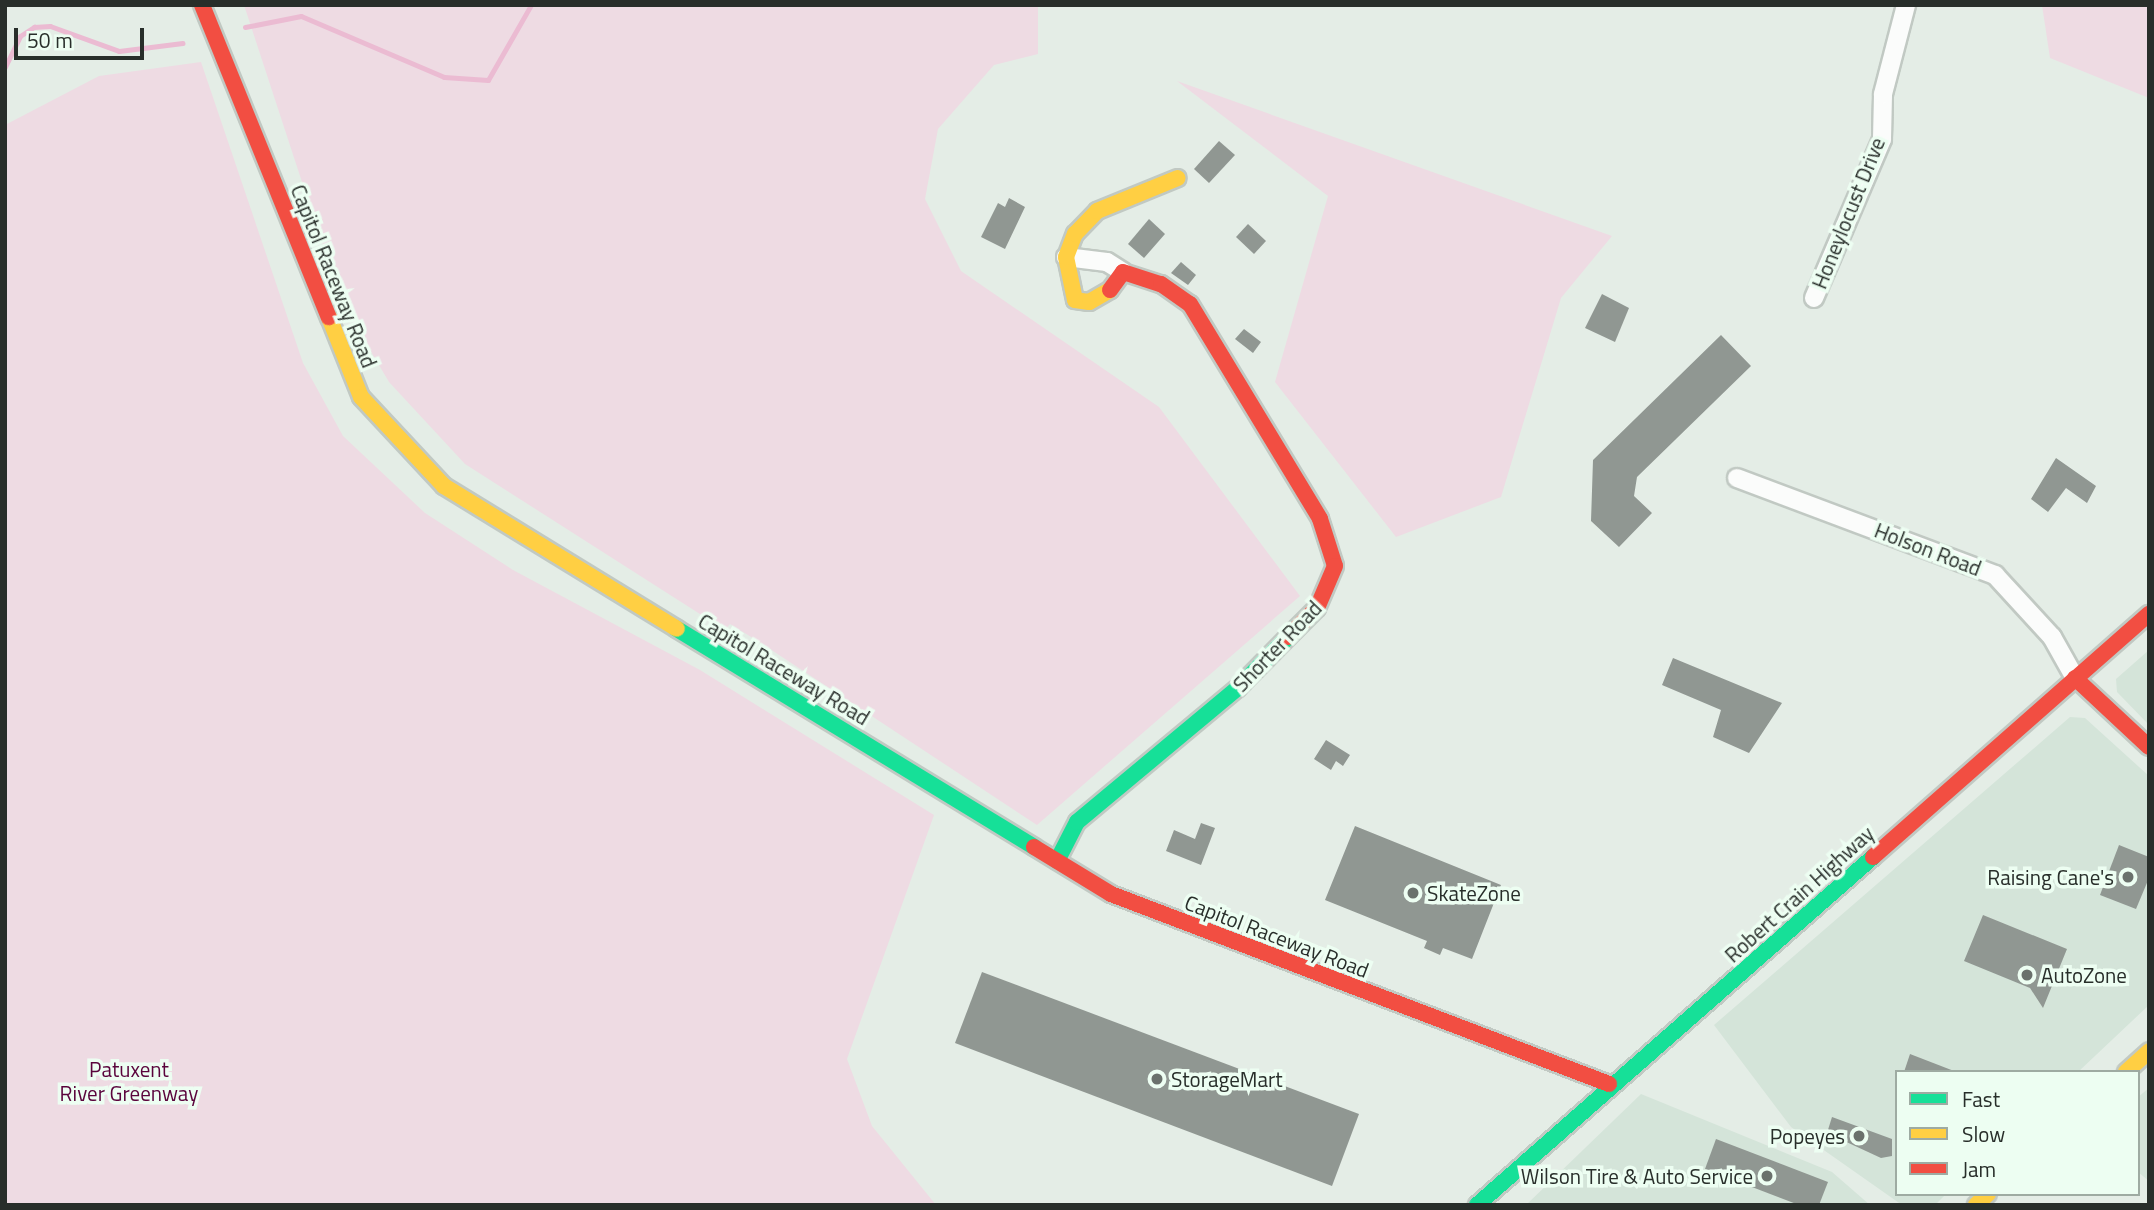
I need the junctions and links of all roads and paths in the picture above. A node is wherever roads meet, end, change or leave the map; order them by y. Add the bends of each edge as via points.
1 (202, 5) edge
2 (1906, 5) edge
3 (1178, 178) dead end
4 (1066, 257) junction
5 (1123, 272) junction
6 (1814, 298) dead end
7 (1737, 478) dead end
8 (2149, 614) edge
9 (2075, 678) junction
10 (2149, 747) edge
11 (1057, 861) junction
12 (2149, 1051) edge
13 (2128, 1070) edge
14 (1609, 1084) junction
15 (1478, 1205) edge

1 - 11 main road, Capitol Raceway Road via 336,346 361,397 399,443 444,486
2 - 6 street, Honeylocust Drive via 1883,94 1882,139
3 - 4 main road via 1097,211 1075,234
4 - 5 street, Shorter Road via 1107,261
4 - 5 main road via 1063,271 1075,300 1105,295
5 - 11 main road, Shorter Road via 1161,284 1190,304 1320,519 1335,566 1317,608 1238,688 1077,822
7 - 9 street, Holson Road via 1995,575 2052,637
8 - 9 main road, Robert Crain Highway
9 - 10 main road
9 - 14 main road, Robert Crain Highway
11 - 14 main road, Capitol Raceway Road via 1111,894
12 - 13 main road
14 - 15 main road, Robert Crain Highway

